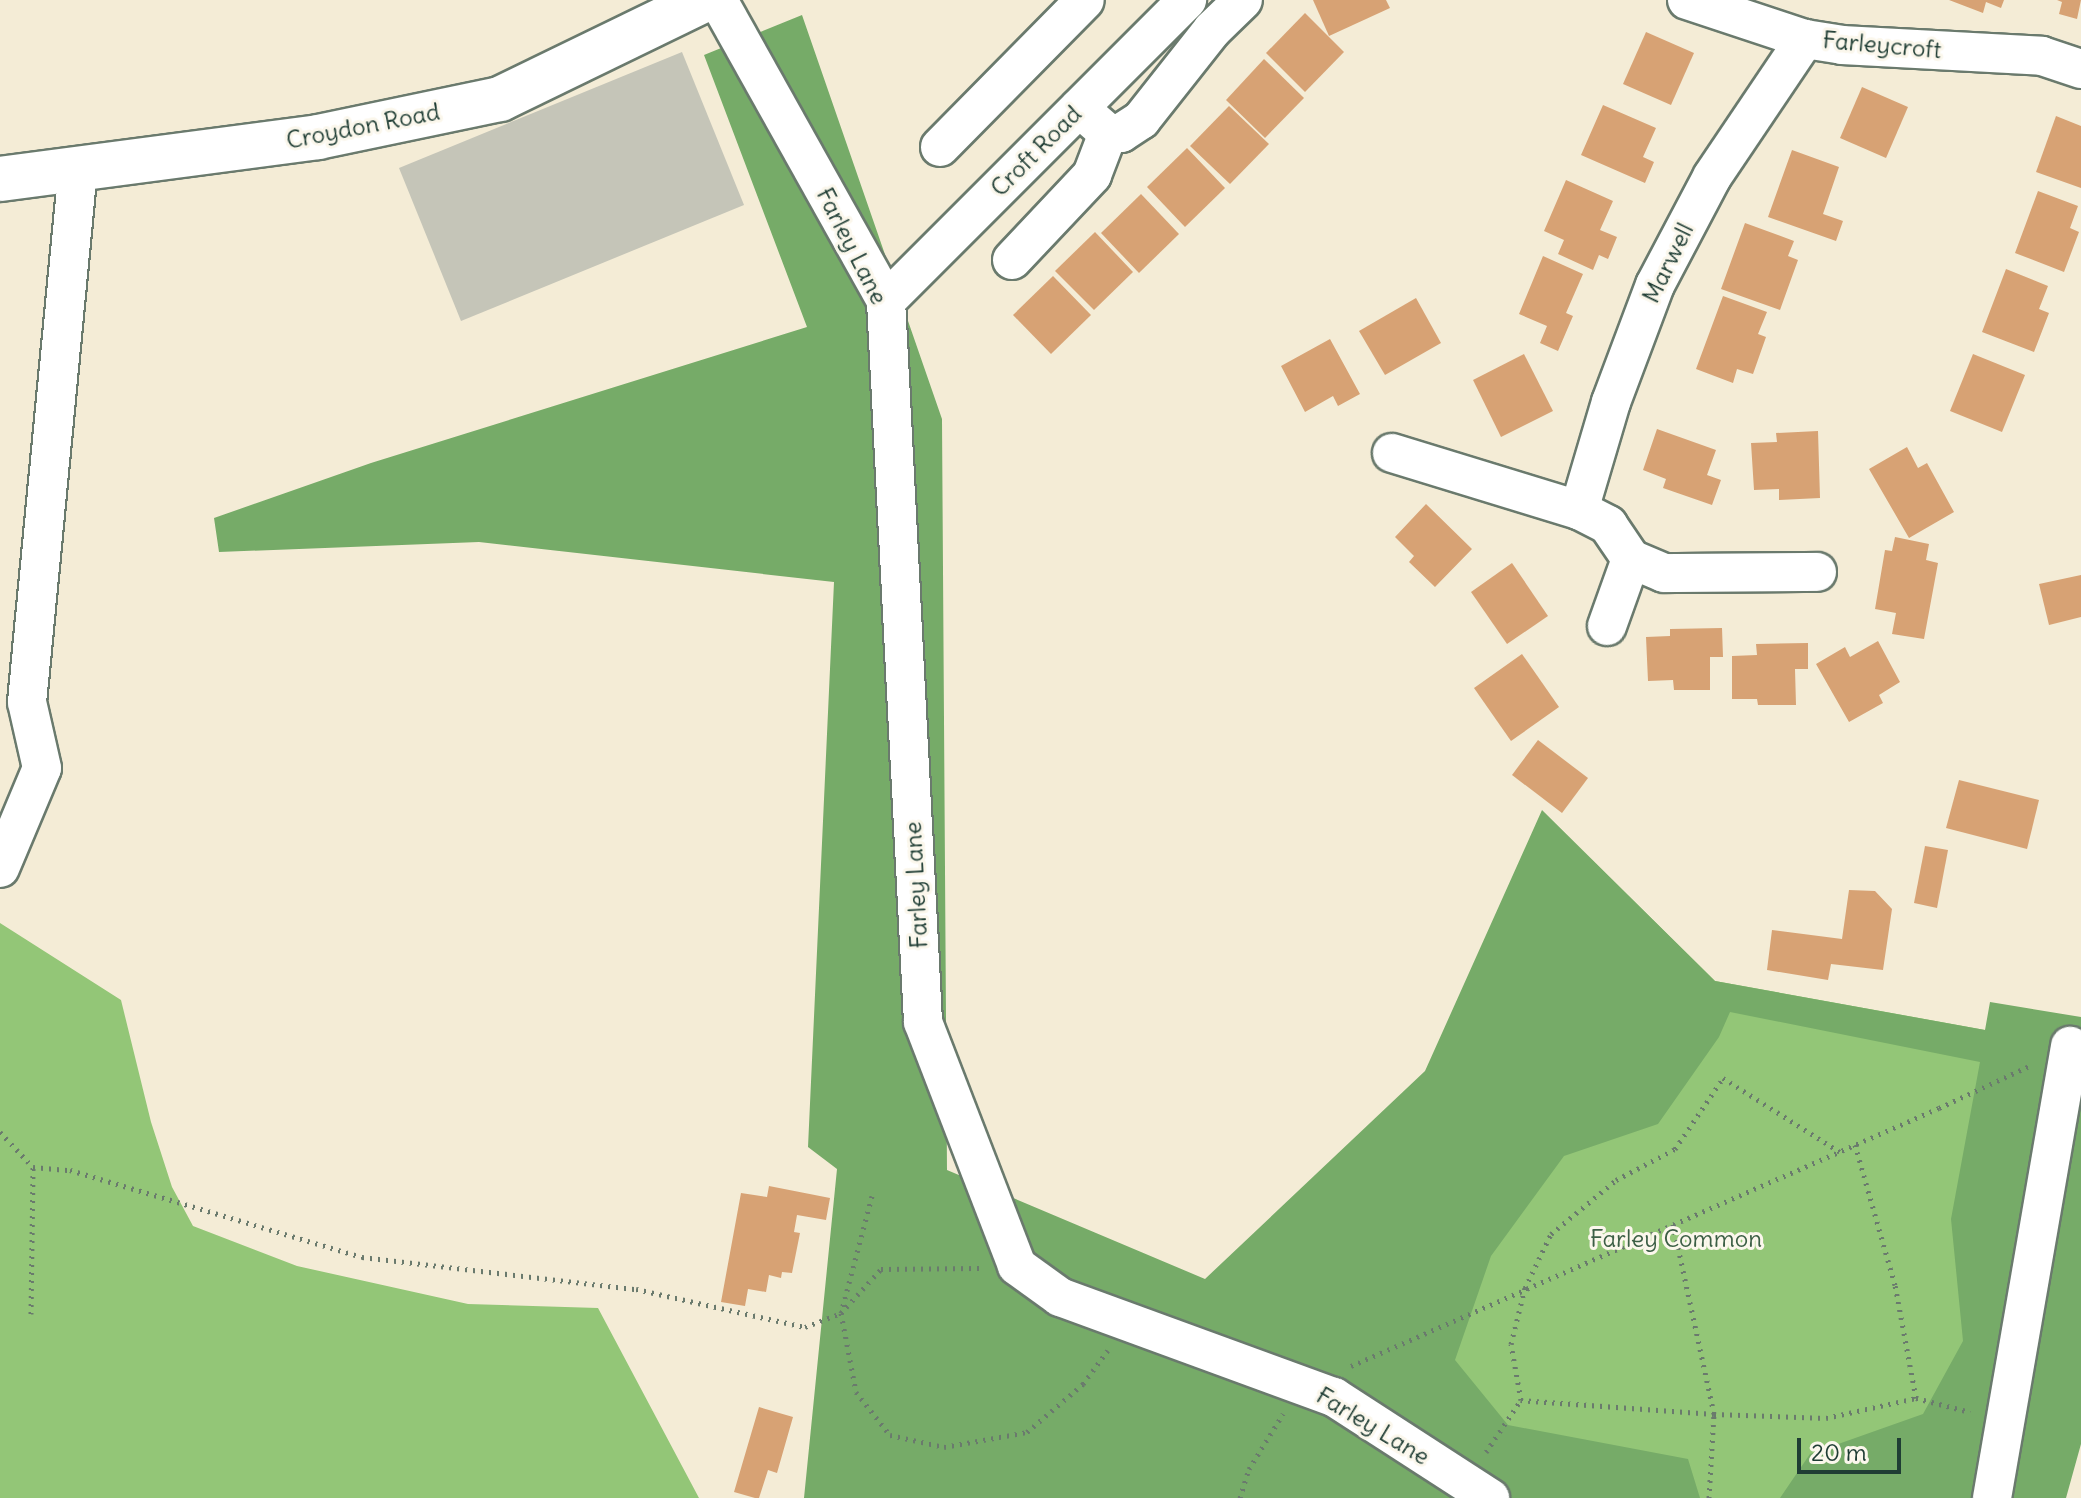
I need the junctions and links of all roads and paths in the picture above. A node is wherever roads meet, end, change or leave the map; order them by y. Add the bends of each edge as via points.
1 (704, 0) edge
2 (718, 0) edge
3 (1085, 0) edge
4 (1243, 0) edge
5 (1687, 0) edge
6 (1165, 7) edge
7 (1805, 39) junction
8 (2081, 69) edge
9 (1079, 108) junction
10 (1108, 133) junction
11 (940, 147) dead end
12 (78, 168) junction
13 (0, 179) edge
14 (1012, 260) dead end
15 (886, 301) junction
16 (1392, 453) dead end
17 (1579, 510) junction
18 (1631, 559) junction
19 (1817, 572) dead end
20 (1607, 626) dead end
21 (0, 868) edge
22 (2070, 1046) joint
23 (0, 1132) edge
24 (1855, 1145) junction
25 (1840, 1152) junction
26 (33, 1167) junction
27 (872, 1196) dead end
28 (1673, 1224) junction
29 (1021, 1269) junction
30 (1525, 1288) junction
31 (841, 1313) junction
32 (31, 1314) dead end
33 (1128, 1322) junction
34 (1303, 1386) junction
35 (1916, 1398) junction
36 (1521, 1400) junction
37 (1714, 1414) junction
38 (2005, 1421) junction
39 (1478, 1490) edge
40 (1240, 1498) edge
41 (1709, 1498) edge
42 (1992, 1498) edge

1 - 12 main road, Croydon Road via 500,99 318,137
2 - 15 street, Farley Lane
3 - 11 street
4 - 10 street via 1212,30 1141,120 1121,133
5 - 7 street, Farleycroft
6 - 9 street, Croft Road
7 - 8 street, Farleycroft via 2042,56
7 - 17 street, Marwell via 1712,177 1655,285 1611,402
9 - 10 street
9 - 15 street, Croft Road
10 - 14 street via 1092,175
12 - 13 main road, Croydon Road
12 - 21 street via 27,702 42,768
15 - 29 street, Farley Lane via 923,1022
16 - 17 street
17 - 18 street via 1608,525
18 - 19 street via 1664,573
18 - 20 street
22 - 24 path
22 - 38 street
23 - 26 path
24 - 25 path
24 - 35 path via 1895,1285
25 - 28 path
25 - 30 path via 1723,1078 1675,1149 1616,1180 1551,1234
26 - 31 path via 70,1170 362,1257 636,1289 805,1327
26 - 32 path
27 - 31 path
28 - 30 path
28 - 37 path
29 - 31 path via 881,1269
29 - 33 street, Farley Lane via 1060,1297
30 - 34 path
30 - 36 path via 1511,1344
31 - 33 path via 856,1392 890,1435 944,1447 1027,1432 1083,1384
33 - 34 street, Farley Lane
34 - 39 street, Farley Lane via 1334,1397
34 - 40 path via 1249,1469
35 - 37 path via 1826,1418
35 - 38 path
36 - 37 path
36 - 39 path
37 - 41 path
38 - 42 street

